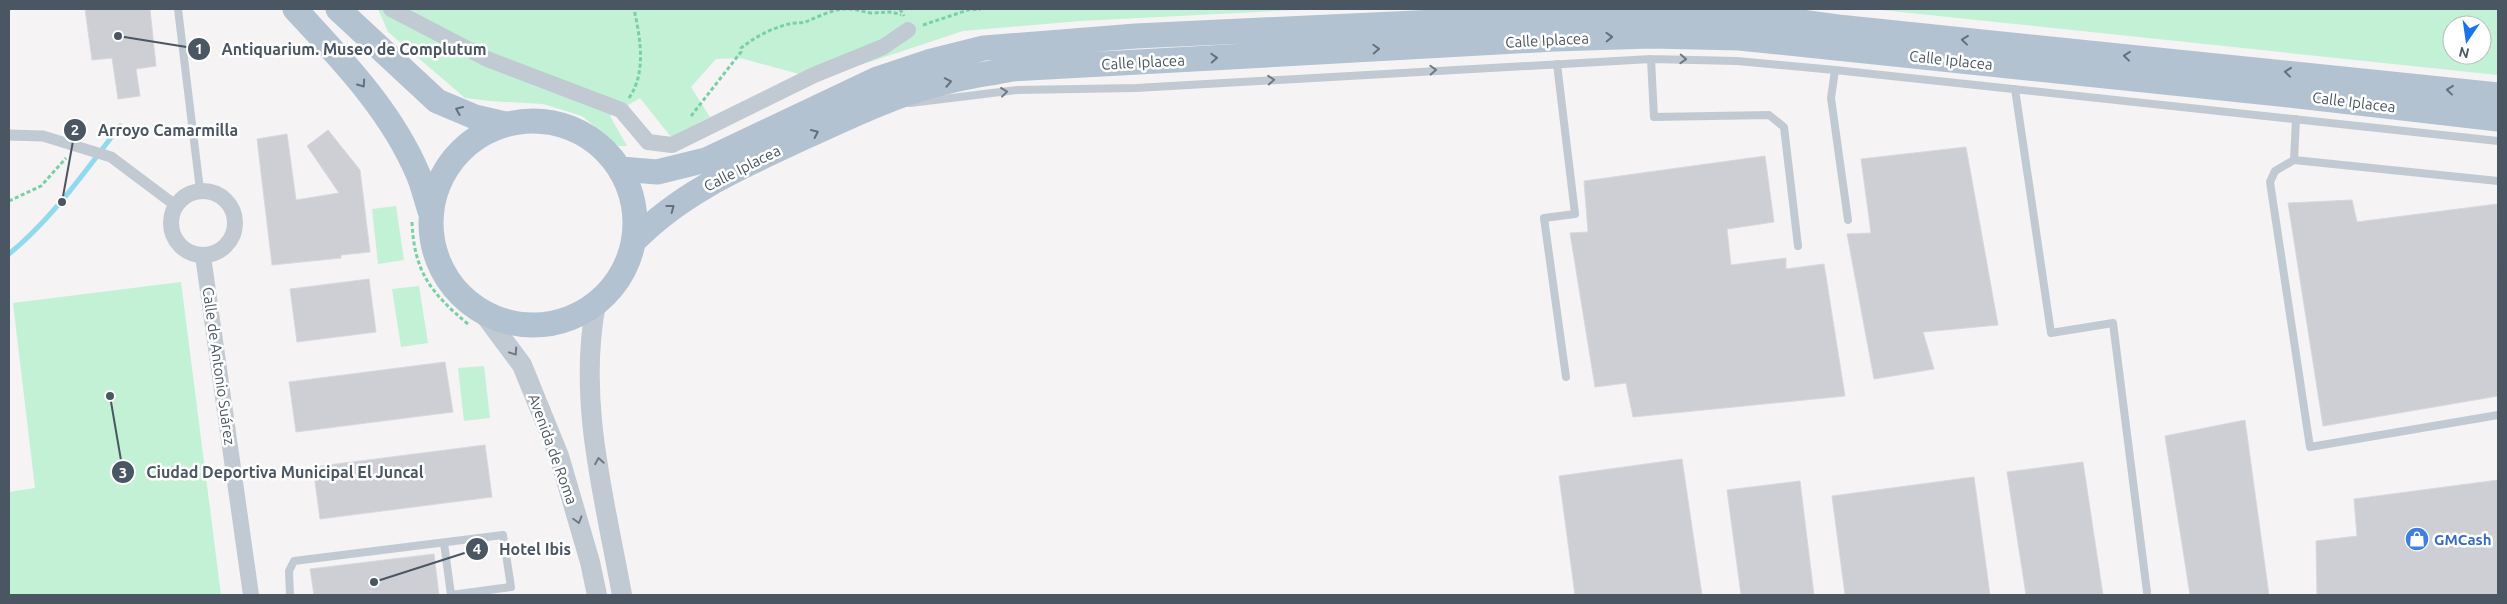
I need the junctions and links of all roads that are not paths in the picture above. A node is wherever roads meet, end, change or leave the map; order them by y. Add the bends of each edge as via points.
1 (178, 9) edge
2 (295, 9) edge
3 (338, 9) edge
4 (391, 9) edge
5 (907, 24) road end
6 (1651, 58) junction
7 (1557, 64) junction
8 (1835, 70) junction
9 (2015, 89) junction
10 (2498, 95) edge
11 (869, 108) junction
12 (2296, 119) junction
13 (2498, 119) edge
14 (505, 124) junction
15 (9, 136) edge
16 (2498, 141) edge
17 (2294, 160) junction
18 (621, 169) junction
19 (2498, 181) edge
20 (200, 190) junction
21 (175, 205) junction
22 (421, 216) junction
23 (1848, 220) dead end
24 (635, 240) junction
25 (1798, 246) dead end
26 (203, 256) junction
27 (596, 304) junction
28 (479, 322) junction
29 (1566, 378) dead end
30 (2498, 415) edge
31 (444, 543) junction
32 (2147, 592) dead end
33 (251, 595) edge
34 (290, 595) edge
35 (597, 595) edge
36 (622, 595) edge

1 - 20 lane
2 -> 22 main road via 353,71 398,134 418,175
14 -> 3 main road via 476,117 437,100
4 - 5 street via 487,59 621,110 648,142 672,145 814,75 883,47
6 - 7 lane
6 -> 8 lane via 1737,61
6 - 25 lane via 1654,117 1769,115 1784,127
11 -> 7 lane via 1017,90 1136,88
7 - 29 lane via 1575,214 1544,218
8 - 9 lane
8 - 23 lane via 1831,98
9 - 12 lane
9 - 32 lane via 2051,332 2113,323
10 -> 18 main road, Calle Iplacea via 1740,14 1648,12 1146,36 984,48 877,79 706,160 657,172
11 -> 13 main road, Calle Iplacea via 937,84 1012,69 1650,36 1739,38
24 -> 11 main road, Calle Iplacea via 676,204 722,176
12 - 16 lane
12 - 17 lane
14 - 18 main road via 538,120 571,127 599,144
14 - 22 main road via 469,142 442,172
15 - 21 street via 43,136 111,157
17 - 19 lane
17 - 30 lane via 2275,171 2270,182 2310,447
18 - 24 main road via 633,199
20 - 21 street via 187,194
20 - 26 street via 220,195 232,206 236,223 232,239 220,251
21 - 26 street via 170,222 174,239 186,251
22 - 28 main road via 441,271
24 - 27 main road via 622,276
26 - 33 street, Calle de Antonio Suárez
27 - 28 main road via 561,322 522,326
36 -> 27 street via 589,406 591,332
28 -> 35 street, Avenida de Roma via 522,365 559,456
31 - 31 lane via 451,595 511,587 503,535
31 - 34 lane via 294,561 289,572

